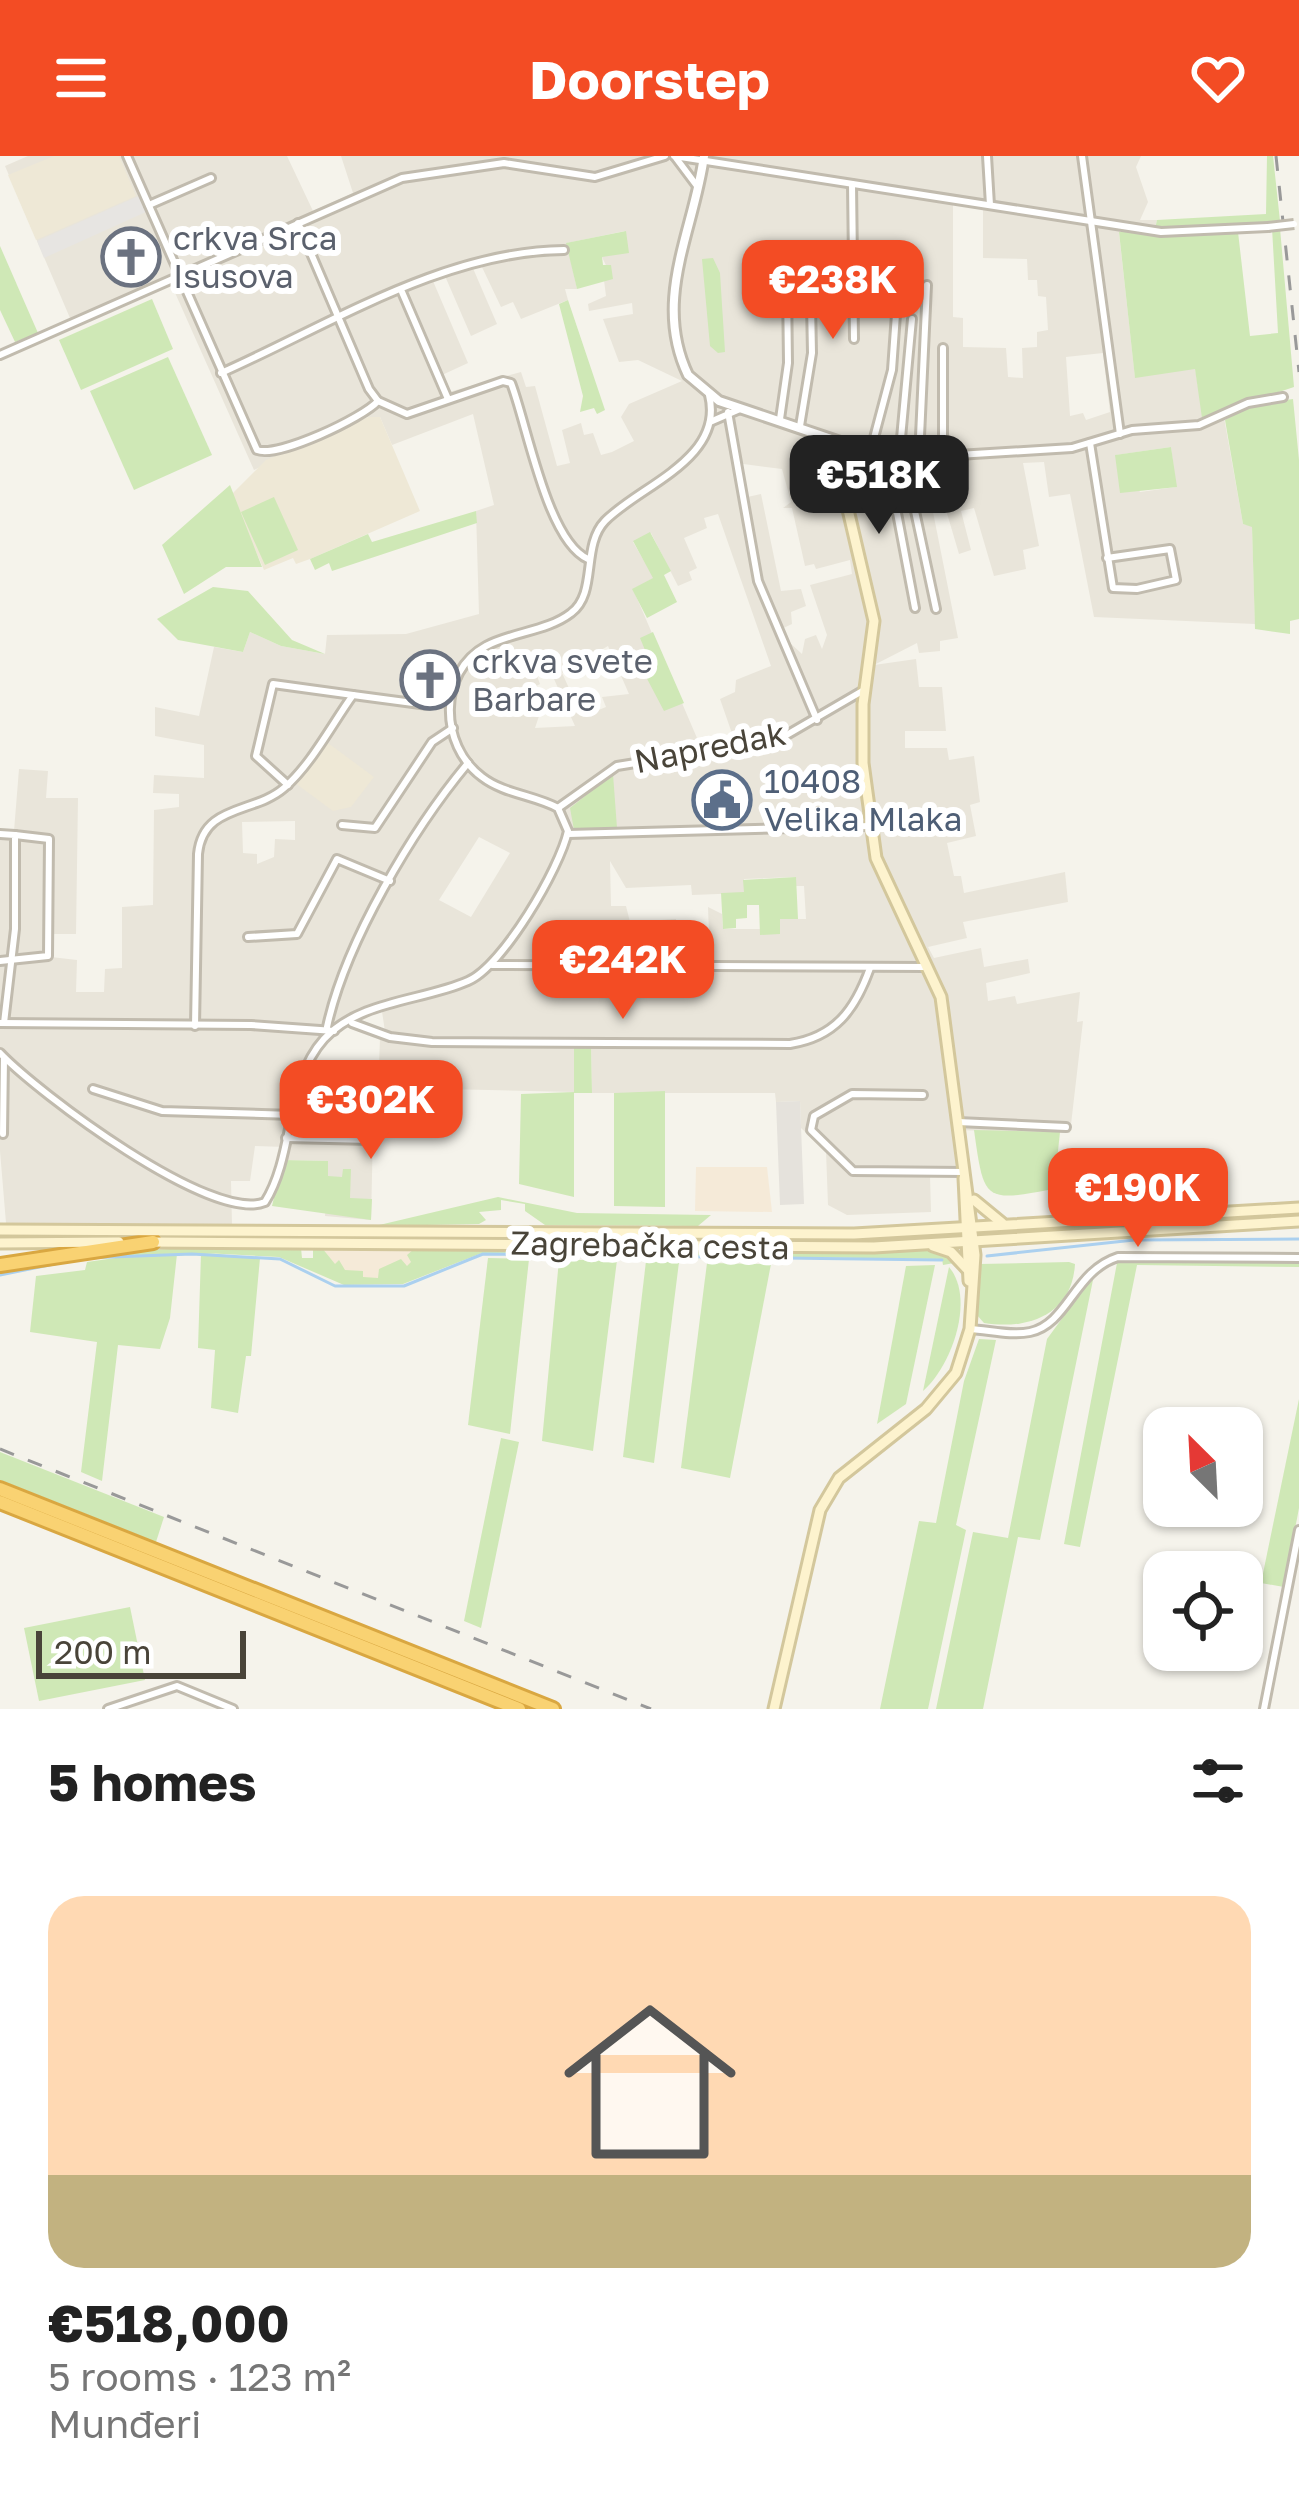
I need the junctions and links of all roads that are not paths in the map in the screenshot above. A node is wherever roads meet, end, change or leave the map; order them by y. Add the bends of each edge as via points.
1 (127, 156) edge
2 (665, 156) edge
3 (987, 156) edge
4 (1082, 156) edge
5 (704, 158) edge
6 (211, 178) dead end
7 (852, 184) junction
8 (698, 195) junction
9 (148, 205) junction
10 (990, 205) junction
11 (1092, 222) junction
12 (298, 223) junction
13 (1296, 223) edge
14 (565, 250) dead end
15 (810, 252) dead end
16 (179, 276) junction
17 (927, 285) dead end
18 (787, 286) dead end
19 (402, 292) junction
20 (897, 300) dead end
21 (340, 320) junction
22 (912, 320) dead end
23 (854, 339) dead end
24 (943, 348) dead end
25 (0, 355) edge
26 (221, 373) junction
27 (709, 395) junction
28 (1283, 398) dead end
29 (448, 399) junction
30 (378, 400) junction
31 (740, 409) junction
32 (728, 412) junction
33 (780, 419) junction
34 (708, 424) junction
35 (800, 426) junction
36 (1120, 434) junction
37 (1090, 443) junction
38 (853, 446) junction
39 (943, 454) junction
40 (878, 458) junction
41 (920, 458) junction
42 (902, 460) junction
43 (846, 495) junction
44 (1107, 557) junction
45 (589, 559) junction
46 (915, 608) dead end
47 (936, 609) dead end
48 (864, 690) junction
49 (353, 694) junction
50 (449, 701) junction
51 (817, 720) junction
52 (453, 728) junction
53 (468, 763) junction
54 (288, 785) junction
55 (558, 808) junction
56 (342, 826) dead end
57 (871, 826) junction
58 (0, 834) edge
59 (568, 834) junction
60 (15, 835) junction
61 (391, 881) junction
62 (248, 937) dead end
63 (0, 961) edge
64 (12, 961) junction
65 (492, 964) junction
66 (929, 965) junction
67 (870, 968) junction
68 (351, 1022) junction
69 (2, 1023) edge
70 (195, 1026) junction
71 (330, 1029) junction
72 (2, 1056) edge
73 (375, 1089) dead end
74 (93, 1090) dead end
75 (923, 1095) dead end
76 (293, 1115) junction
77 (958, 1123) junction
78 (1066, 1127) dead end
79 (3, 1133) edge
80 (286, 1138) junction
81 (965, 1172) junction
82 (970, 1192) junction
83 (1299, 1208) edge
84 (1299, 1221) edge
85 (1007, 1225) junction
86 (2, 1229) edge
87 (970, 1234) junction
88 (154, 1242) junction
89 (0, 1243) edge
90 (928, 1244) junction
91 (1299, 1258) edge
92 (0, 1265) edge
93 (967, 1269) junction
94 (971, 1286) junction
95 (970, 1329) junction
96 (0, 1489) edge
97 (0, 1502) edge
98 (1299, 1530) edge
99 (775, 1703) edge
100 (108, 1709) edge
101 (233, 1709) edge
102 (519, 1709) edge
103 (553, 1709) edge
104 (1264, 1709) edge

1 - 9 street
2 - 5 street
2 - 8 street via 689,171
2 - 12 street via 595,177 504,163 437,170
3 - 10 street
4 - 11 street
5 - 7 street
5 - 8 street
6 - 9 street
7 - 10 street
7 - 23 street
8 - 27 street via 672,283 681,358
9 - 16 street
10 - 11 street
11 - 13 street, bridge via 1161,232
11 - 36 street
12 - 16 street
12 - 21 street
14 - 19 street via 482,260
15 - 35 street via 812,353
16 - 25 street
16 - 26 street
17 - 41 street
18 - 33 street
19 - 21 street
19 - 29 street
20 - 40 street
21 - 26 street
21 - 30 street
22 - 42 street
24 - 39 street
26 - 30 street via 261,452 282,450
27 - 31 street
27 - 34 street
28 - 36 street via 1199,425
29 - 30 street via 407,413
29 - 45 street via 503,381 513,386 562,534
31 - 32 street
31 - 33 street
32 - 34 street
32 - 51 street via 758,581
33 - 35 street
34 - 45 street via 676,471 601,526
35 - 38 street
36 - 37 street
37 - 39 street
37 - 44 street
38 - 40 main road
38 - 43 main road
39 - 41 street
40 - 42 street
40 - 43 main road
40 - 46 street
41 - 42 street
42 - 47 street
43 - 48 main road via 874,620
44 - 44 street via 1116,590 1176,580 1170,549
45 - 50 street via 572,612 472,655 457,671
48 - 51 street, Napredak
48 - 57 main road
49 - 50 street
49 - 54 street
49 - 54 street via 273,684 256,756
50 - 52 street
51 - 55 street, Napredak via 767,743 617,766
52 - 53 street
52 - 56 street via 432,742 375,829
53 - 55 street via 490,783
53 - 61 street
54 - 70 street via 220,815 201,836
55 - 59 street
57 - 59 street
57 - 66 main road via 882,880
58 - 60 street
59 - 65 street
60 - 64 street
60 - 64 street via 49,839 48,956
61 - 62 street via 337,859 297,934
61 - 71 street via 346,973
63 - 64 street
64 - 69 street
65 - 67 street
65 - 68 street via 466,982
66 - 67 street
66 - 77 main road via 947,1028
67 - 68 street via 841,1022 790,1044 432,1042
68 - 71 street
69 - 70 street
70 - 71 street
71 - 76 street
72 - 79 street
72 - 80 street via 71,1117 205,1189 262,1204
73 - 80 street via 371,1141
74 - 76 street via 162,1112
75 - 81 street via 844,1096 814,1116 811,1130 853,1171
76 - 80 street
77 - 78 street
77 - 81 main road
81 - 82 main road
81 - 87 main road
82 - 85 main road via 985,1215
82 - 87 main road
83 - 85 main road, Zagrebačka cesta
84 - 87 main road, Zagrebačka cesta
85 - 87 main road, Zagrebačka cesta
86 - 87 main road, Zagrebačka cesta
87 - 90 main road, Zagrebačka cesta
87 - 93 main road
87 - 94 main road
88 - 89 main road, Zagrebačka cesta
88 - 90 main road, Zagrebačka cesta
88 - 92 highway
90 - 93 main road via 952,1252
91 - 95 street via 1118,1257 1091,1270 1038,1330
93 - 94 main road
94 - 95 main road
95 - 99 main road via 946,1388 861,1456 830,1492 814,1528
96 - 103 highway
97 - 102 highway
98 - 104 street
100 - 101 street via 177,1686

